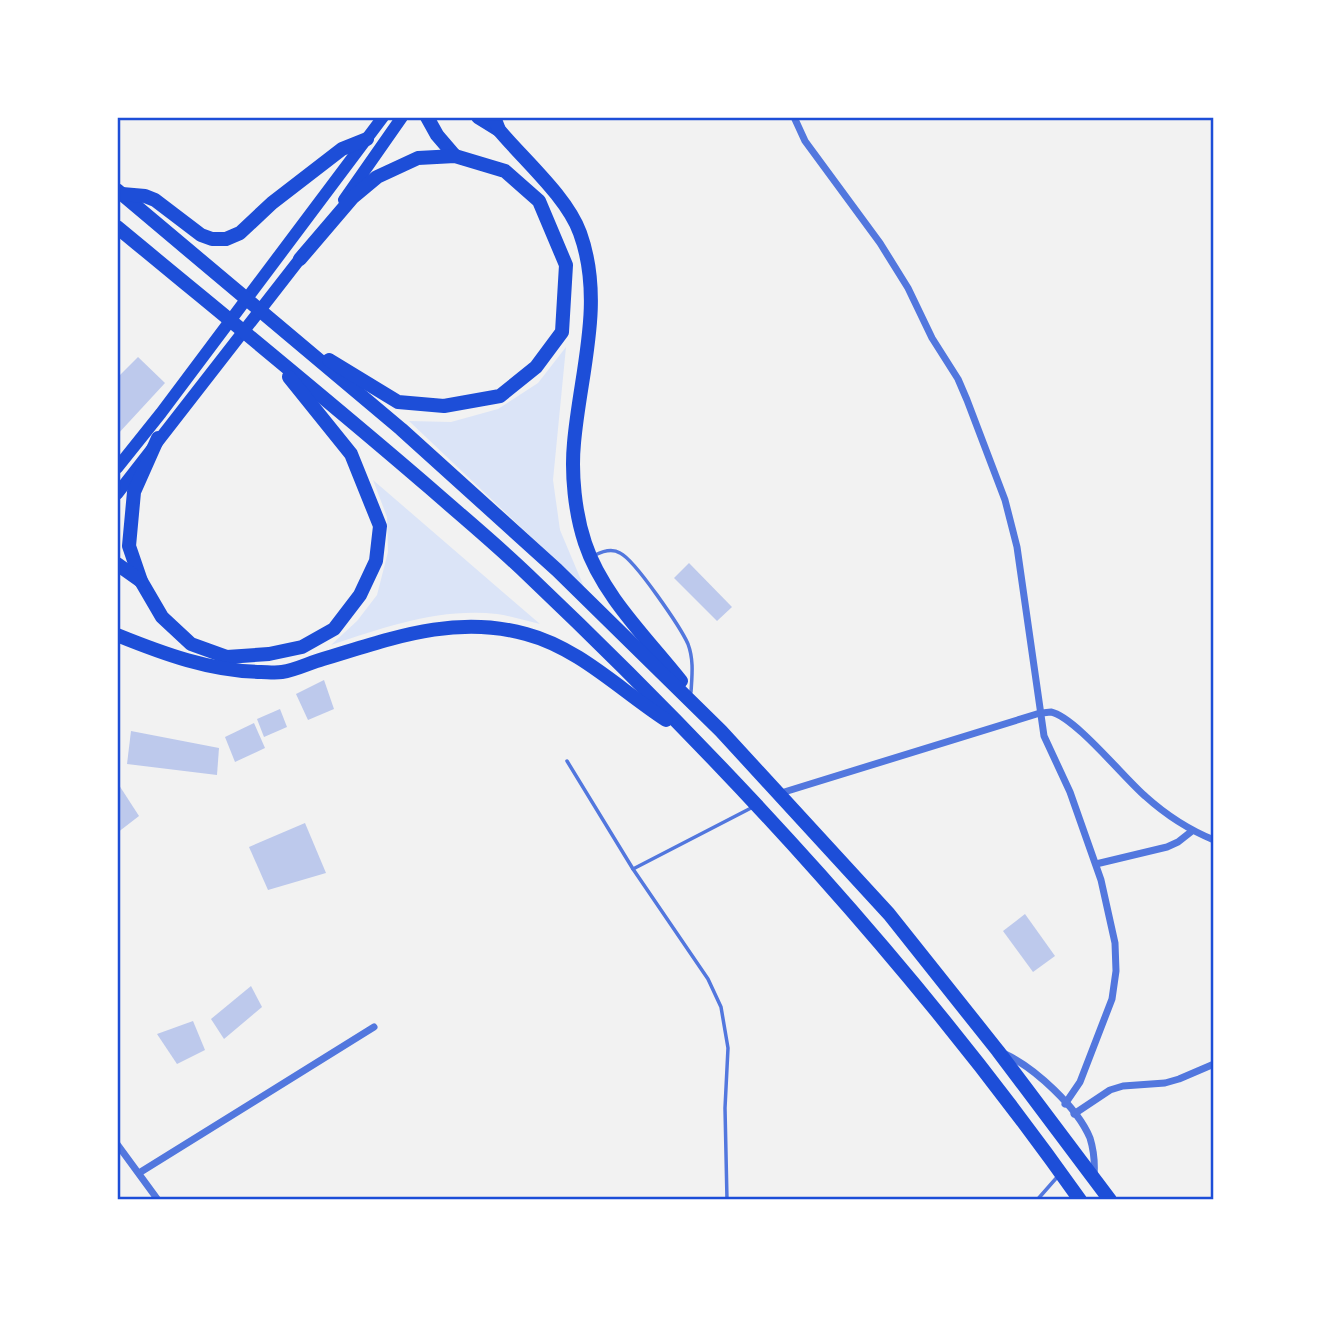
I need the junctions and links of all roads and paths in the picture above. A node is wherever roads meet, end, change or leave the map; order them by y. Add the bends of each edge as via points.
1 (383, 117) edge
2 (402, 117) edge
3 (427, 117) edge
4 (478, 117) edge
5 (794, 117) edge
6 (496, 124) edge
7 (367, 139) junction
8 (455, 156) junction
9 (120, 192) edge
10 (117, 227) edge
11 (300, 259) junction
12 (295, 340) junction
13 (270, 354) junction
14 (158, 438) junction
15 (117, 468) edge
16 (117, 494) edge
17 (591, 556) junction
18 (117, 564) edge
19 (141, 581) junction
20 (117, 635) edge
21 (691, 692) junction
22 (1041, 713) junction
23 (722, 731) junction
24 (692, 737) junction
25 (567, 761) dead end
26 (781, 793) junction
27 (756, 805) junction
28 (1192, 831) junction
29 (1214, 840) edge
30 (1096, 864) junction
31 (633, 869) junction
32 (374, 1027) dead end
33 (998, 1051) junction
34 (1214, 1064) edge
35 (1065, 1104) junction
36 (1074, 1114) junction
37 (117, 1144) edge
38 (139, 1173) junction
39 (1061, 1173) junction
40 (1094, 1177) junction
41 (158, 1200) edge
42 (727, 1200) edge
43 (1037, 1200) edge
44 (1080, 1200) edge
45 (1110, 1200) edge

1 - 7 main road
2 - 11 main road
3 - 8 highway
4 - 6 highway
5 - 22 street via 805,141 897,268 979,427 1006,500 1017,547
6 - 17 highway via 555,191 579,232 589,267 588,348 574,444 576,496
7 - 9 highway via 342,149 240,233 226,239 201,234 155,200
7 - 15 main road
8 - 11 highway via 418,158 377,177 353,197
8 - 12 highway via 505,171 539,201 566,265 562,332 536,367 500,396 444,405 398,402
9 - 12 highway
10 - 13 highway
11 - 14 main road
12 - 23 highway via 557,570
13 - 19 highway via 351,454 380,526 376,561 360,595 334,629 302,648 227,657 191,644 162,617
13 - 24 highway via 526,573
14 - 16 main road
14 - 19 highway via 134,492 129,546
17 - 21 highway via 602,582
17 - 21 lane via 604,550 619,552 631,561 688,645 693,668
18 - 19 highway
20 - 24 highway via 186,661 237,671 281,672 429,628 472,626 523,633 571,652
21 - 23 highway
22 - 26 street
22 - 28 street via 1051,712 1070,722 1143,795
22 - 30 street via 1048,747
23 - 26 highway
24 - 27 highway
25 - 31 lane
26 - 33 highway via 889,914
27 - 31 lane
27 - 39 highway via 950,1026
28 - 29 street
28 - 30 street via 1167,847
30 - 35 street via 1113,929 1114,985 1085,1070
31 - 42 lane via 708,979 721,1007 728,1048
32 - 38 street
33 - 35 street via 1033,1071
33 - 40 highway
34 - 36 street via 1172,1081 1110,1090
35 - 36 street
36 - 40 street via 1089,1137
37 - 38 street
38 - 41 street
39 - 43 lane
39 - 44 highway
40 - 45 highway

